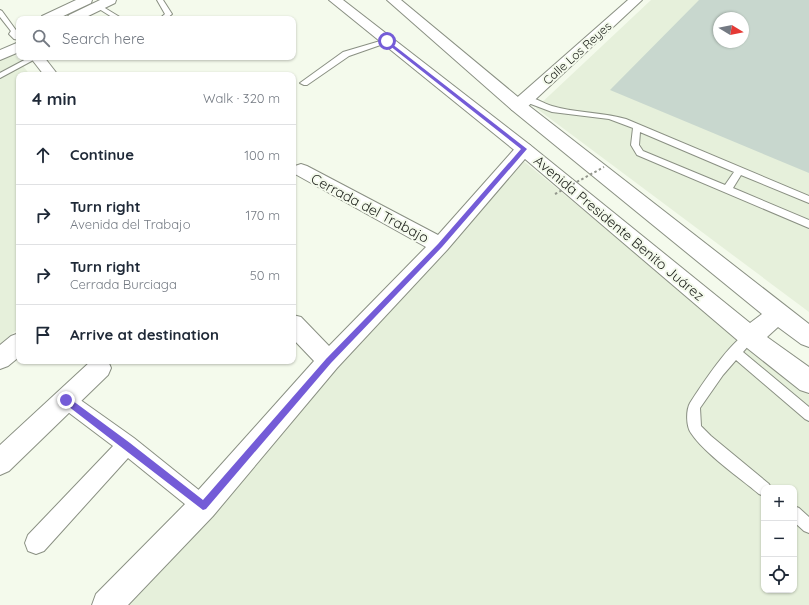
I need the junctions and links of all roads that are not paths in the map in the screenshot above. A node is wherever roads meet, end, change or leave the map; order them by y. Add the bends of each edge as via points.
1 (86, 0) edge
2 (110, 0) edge
3 (160, 0) edge
4 (335, 0) edge
5 (393, 0) edge
6 (636, 0) edge
7 (98, 6) junction
8 (0, 12) edge
9 (53, 16) edge
10 (79, 16) edge
11 (115, 16) edge
12 (166, 16) edge
13 (16, 34) edge
14 (16, 38) edge
15 (16, 39) edge
16 (387, 41) junction
17 (0, 42) edge
18 (0, 56) edge
19 (30, 60) edge
20 (38, 60) edge
21 (48, 72) edge
22 (0, 76) edge
23 (304, 83) dead end
24 (522, 102) junction
25 (637, 127) junction
26 (524, 149) junction
27 (301, 170) dead end
28 (739, 170) junction
29 (727, 190) junction
30 (809, 200) edge
31 (809, 224) edge
32 (440, 245) junction
33 (778, 314) junction
34 (296, 327) edge
35 (809, 337) edge
36 (742, 344) junction
37 (16, 346) edge
38 (0, 359) edge
39 (329, 361) junction
40 (100, 368) dead end
41 (809, 382) edge
42 (66, 400) junction
43 (809, 415) edge
44 (127, 445) junction
45 (0, 462) edge
46 (761, 487) edge
47 (203, 506) junction
48 (797, 516) edge
49 (809, 526) edge
50 (36, 543) dead end
51 (107, 605) edge

1 - 9 main road
2 - 7 main road
3 - 12 lane via 169,14
4 - 16 main road, Avenida Presidente Benito Juárez
5 - 24 main road
6 - 24 main road, Calle Los Reyes
7 - 10 main road
7 - 11 lane
8 - 13 lane
14 - 17 main road
15 - 18 main road
16 - 23 lane via 346,54
16 - 26 main road, Avenida Presidente Benito Juárez
19 - 22 lane
20 - 21 street
24 - 25 lane via 610,117
24 - 33 main road
25 - 28 lane
25 - 29 lane via 634,146 640,153
26 - 32 street
26 - 36 main road, Avenida Presidente Benito Juárez
27 - 32 street, Cerrada del Trabajo
28 - 29 lane
28 - 30 lane
29 - 31 lane
32 - 39 street
33 - 35 main road
33 - 36 main road
34 - 39 street
36 - 41 main road, Avenida Presidente Benito Juárez
36 - 43 lane
36 - 46 lane via 694,407 695,428 706,441
37 - 38 street
39 - 47 street
40 - 42 street
42 - 44 street
42 - 45 street
44 - 47 street
44 - 50 street
47 - 51 street
48 - 49 lane

